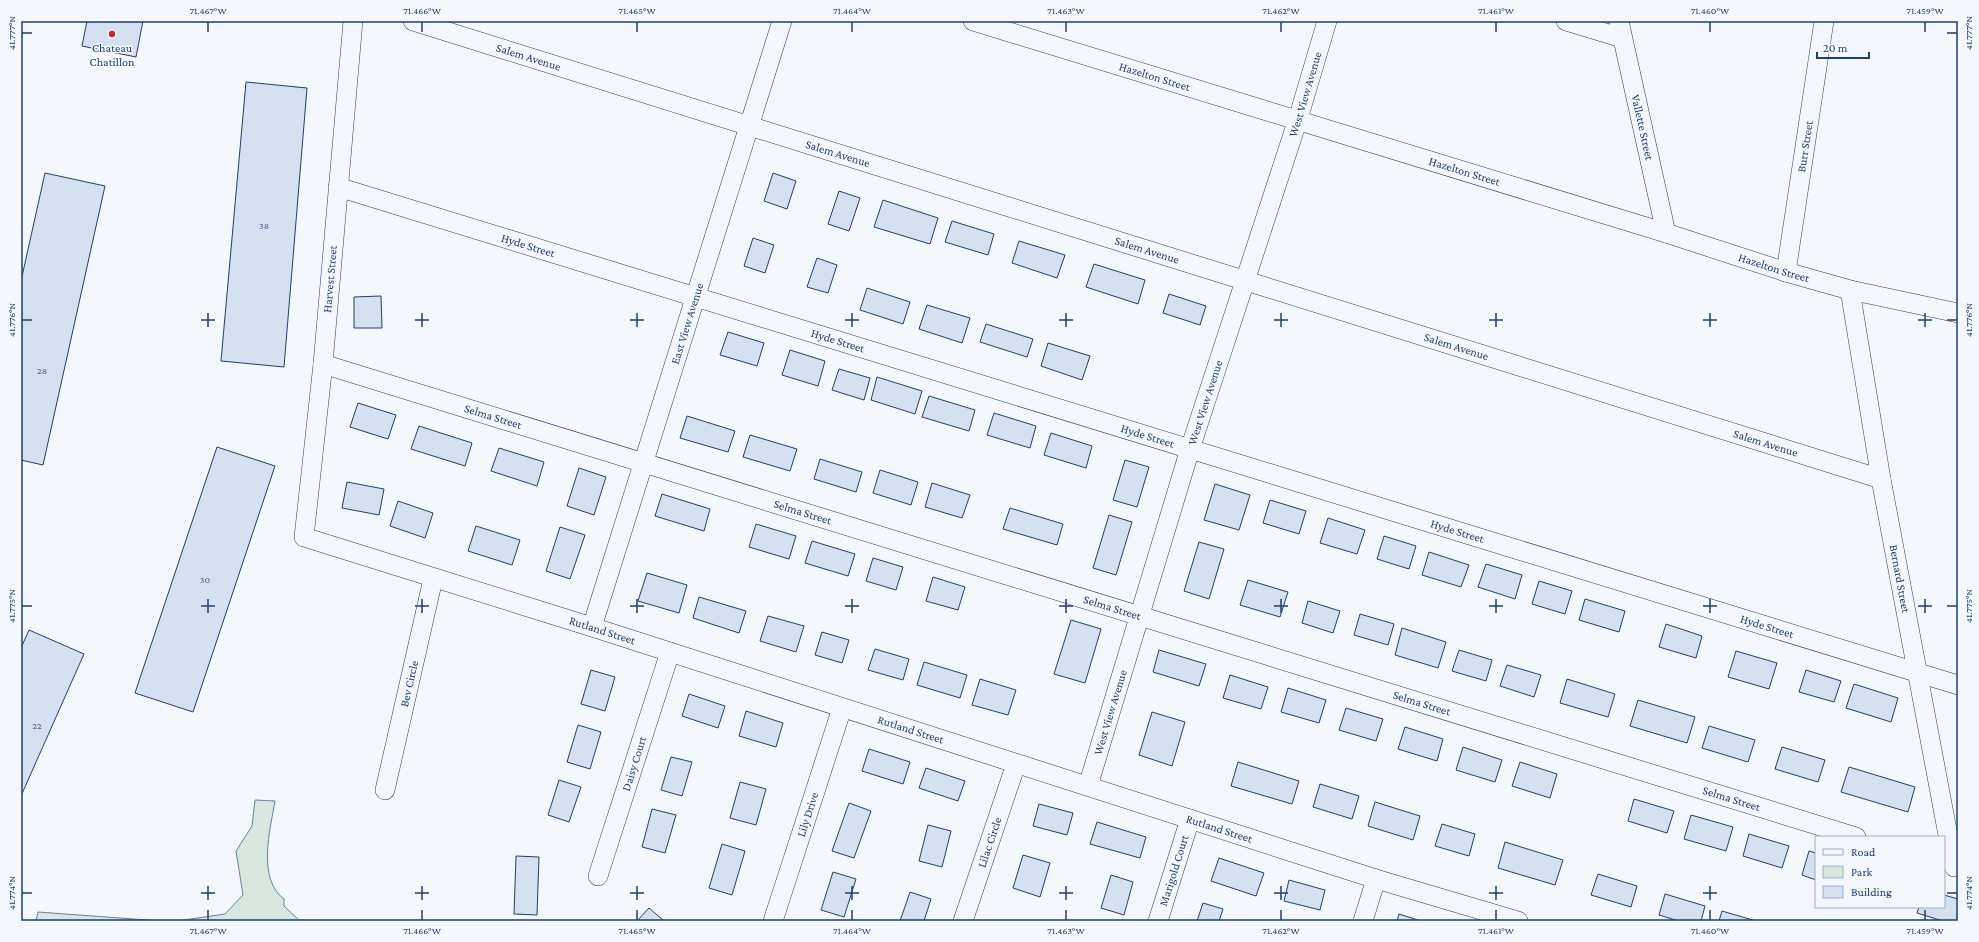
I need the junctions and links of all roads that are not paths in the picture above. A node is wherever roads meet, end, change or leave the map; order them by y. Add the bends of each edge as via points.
1 (354, 21) edge
2 (413, 21) edge
3 (782, 21) edge
4 (973, 21) edge
5 (1327, 21) edge
6 (1566, 21) edge
7 (1824, 21) edge
8 (1620, 30) edge
9 (1298, 119) junction
10 (750, 126) junction
11 (338, 187) junction
12 (1666, 233) junction
13 (1786, 272) junction
14 (1245, 281) junction
15 (1850, 290) junction
16 (694, 296) junction
17 (1958, 313) edge
18 (323, 364) junction
19 (1190, 449) junction
20 (643, 463) junction
21 (1881, 479) junction
22 (304, 537) joint
23 (434, 579) junction
24 (1140, 616) junction
25 (592, 627) junction
26 (670, 652) junction
27 (1918, 673) junction
28 (1958, 685) edge
29 (842, 708) junction
30 (1016, 764) junction
31 (1088, 786) junction
32 (385, 790) dead end
33 (1190, 819) junction
34 (1853, 836) edge
35 (1952, 867) edge
36 (598, 876) dead end
37 (1376, 879) junction
38 (773, 921) edge
39 (963, 921) edge
40 (1158, 921) edge
41 (1363, 921) edge
42 (1518, 921) edge

1 - 11 street, Harvest Street
2 - 10 street, Salem Avenue
3 - 10 street, East View Avenue
4 - 9 street, Hazelton Street
5 - 9 street, West View Avenue
6 - 8 street
7 - 13 street, Burr Street
8 - 12 street, Vallette Street
9 - 12 street, Hazelton Street
9 - 14 street, West View Avenue
10 - 14 street, Salem Avenue
10 - 16 street, East View Avenue
11 - 16 street, Hyde Street
11 - 18 street, Harvest Street
12 - 13 street, Hazelton Street
13 - 15 street, Hazelton Street
14 - 19 street, West View Avenue
14 - 21 street, Salem Avenue
15 - 17 street, Hazelton Street
15 - 21 street, Bernard Street
16 - 19 street, Hyde Street
16 - 20 street, East View Avenue
18 - 20 street, Selma Street
18 - 22 street, Harvest Street
19 - 24 street, West View Avenue
19 - 27 street, Hyde Street
20 - 24 street, Selma Street
20 - 25 street, East View Avenue
21 - 27 street, Bernard Street
22 - 23 street, Rutland Street
23 - 25 street, Rutland Street
23 - 32 street, Bev Circle
24 - 31 street, West View Avenue
24 - 34 street, Selma Street
25 - 26 street, Rutland Street
26 - 29 street, Rutland Street
26 - 36 street, Daisy Court
27 - 28 street, Hyde Street
27 - 35 street, Bernard Street
29 - 30 street, Rutland Street
29 - 38 street, Lily Drive
30 - 31 street, Rutland Street
30 - 39 street, Lilac Circle
31 - 33 street, Rutland Street
33 - 37 street, Rutland Street
33 - 40 street, Marigold Court
37 - 41 street
37 - 42 street, Rutland Street

